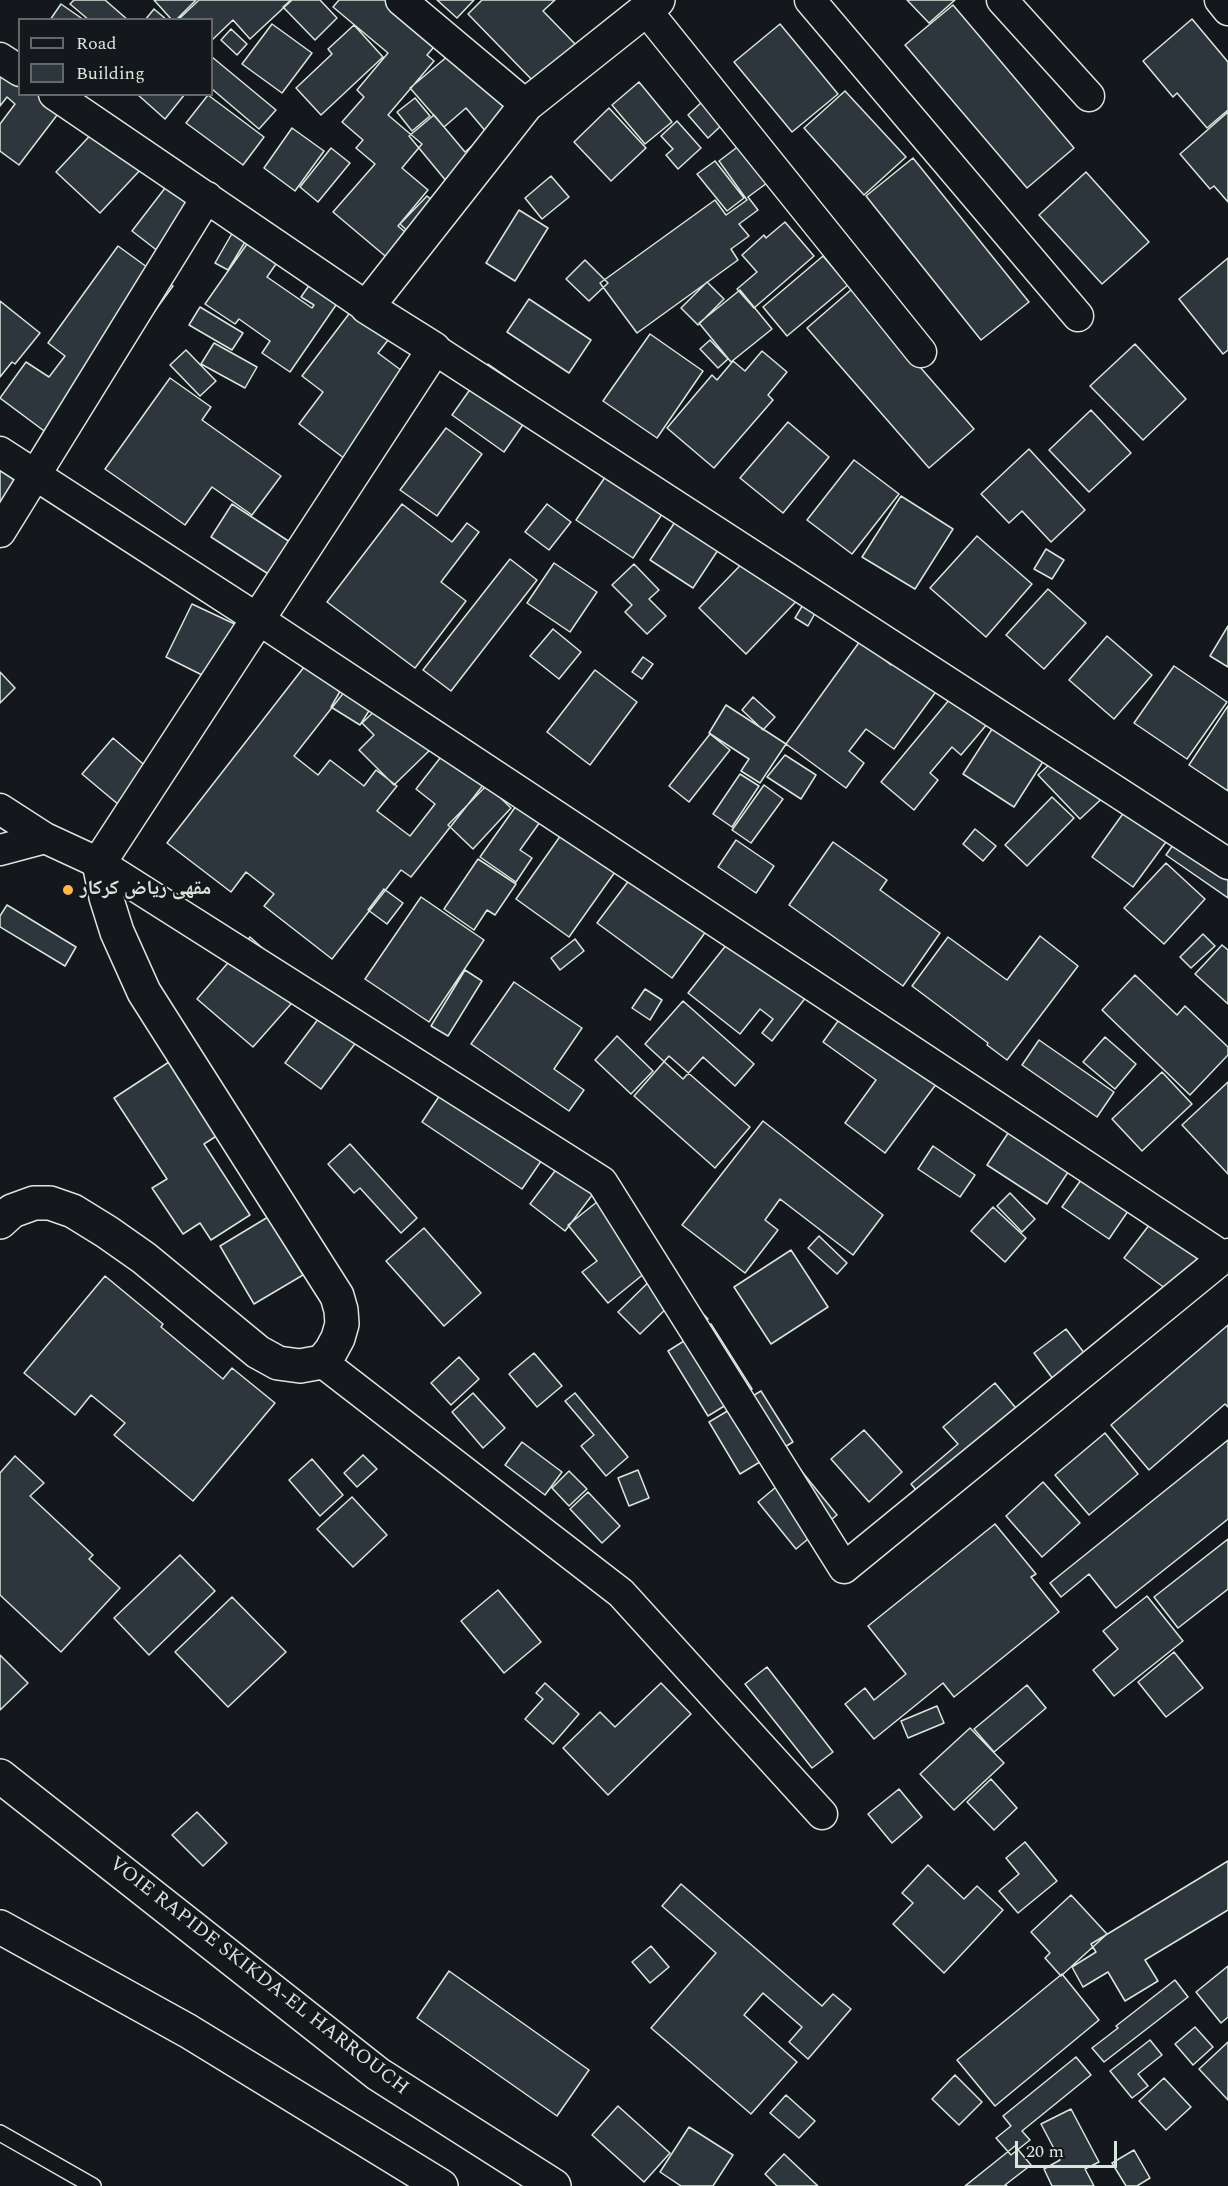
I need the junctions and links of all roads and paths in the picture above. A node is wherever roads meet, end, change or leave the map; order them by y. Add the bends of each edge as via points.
1 (401, 0) edge
2 (810, 0) edge
3 (1002, 0) edge
4 (1220, 0) edge
5 (652, 5) edge
6 (1228, 10) edge
7 (0, 58) edge
8 (18, 70) edge
9 (57, 96) edge
10 (1089, 96) dead end
11 (526, 105) junction
12 (207, 197) junction
13 (367, 307) junction
14 (1078, 316) dead end
15 (434, 349) junction
16 (921, 352) dead end
17 (0, 452) edge
18 (36, 475) junction
19 (0, 532) edge
20 (258, 619) junction
21 (0, 809) edge
22 (45, 838) junction
23 (0, 850) edge
24 (99, 863) junction
25 (1228, 864) edge
26 (0, 1221) edge
27 (1226, 1256) edge
28 (322, 1362) junction
29 (0, 1776) edge
30 (822, 1814) dead end
31 (0, 1927) edge
32 (0, 2133) edge
33 (93, 2186) edge
34 (441, 2186) edge
35 (554, 2186) edge

1 - 11 street
2 - 14 street
3 - 10 street
4 - 6 street
5 - 11 main road
5 - 16 street
7 - 8 street
9 - 12 street
11 - 13 main road
12 - 13 street
12 - 18 street
13 - 15 main road
15 - 20 main road
15 - 25 street
17 - 18 street
18 - 19 street
18 - 20 street
20 - 24 main road
20 - 27 street
21 - 22 street
22 - 23 street
22 - 24 street
24 - 27 street via 602,1182 844,1568
24 - 28 main road via 117,932 144,992 337,1296 342,1324 332,1351
26 - 28 main road via 27,1204 50,1203 66,1208 144,1258 268,1358 300,1366
28 - 30 street via 621,1593
29 - 35 main road, VOIE RAPIDE SKIKDA-EL HARROUCH via 378,2074
31 - 34 main road via 188,2031
32 - 33 lane

